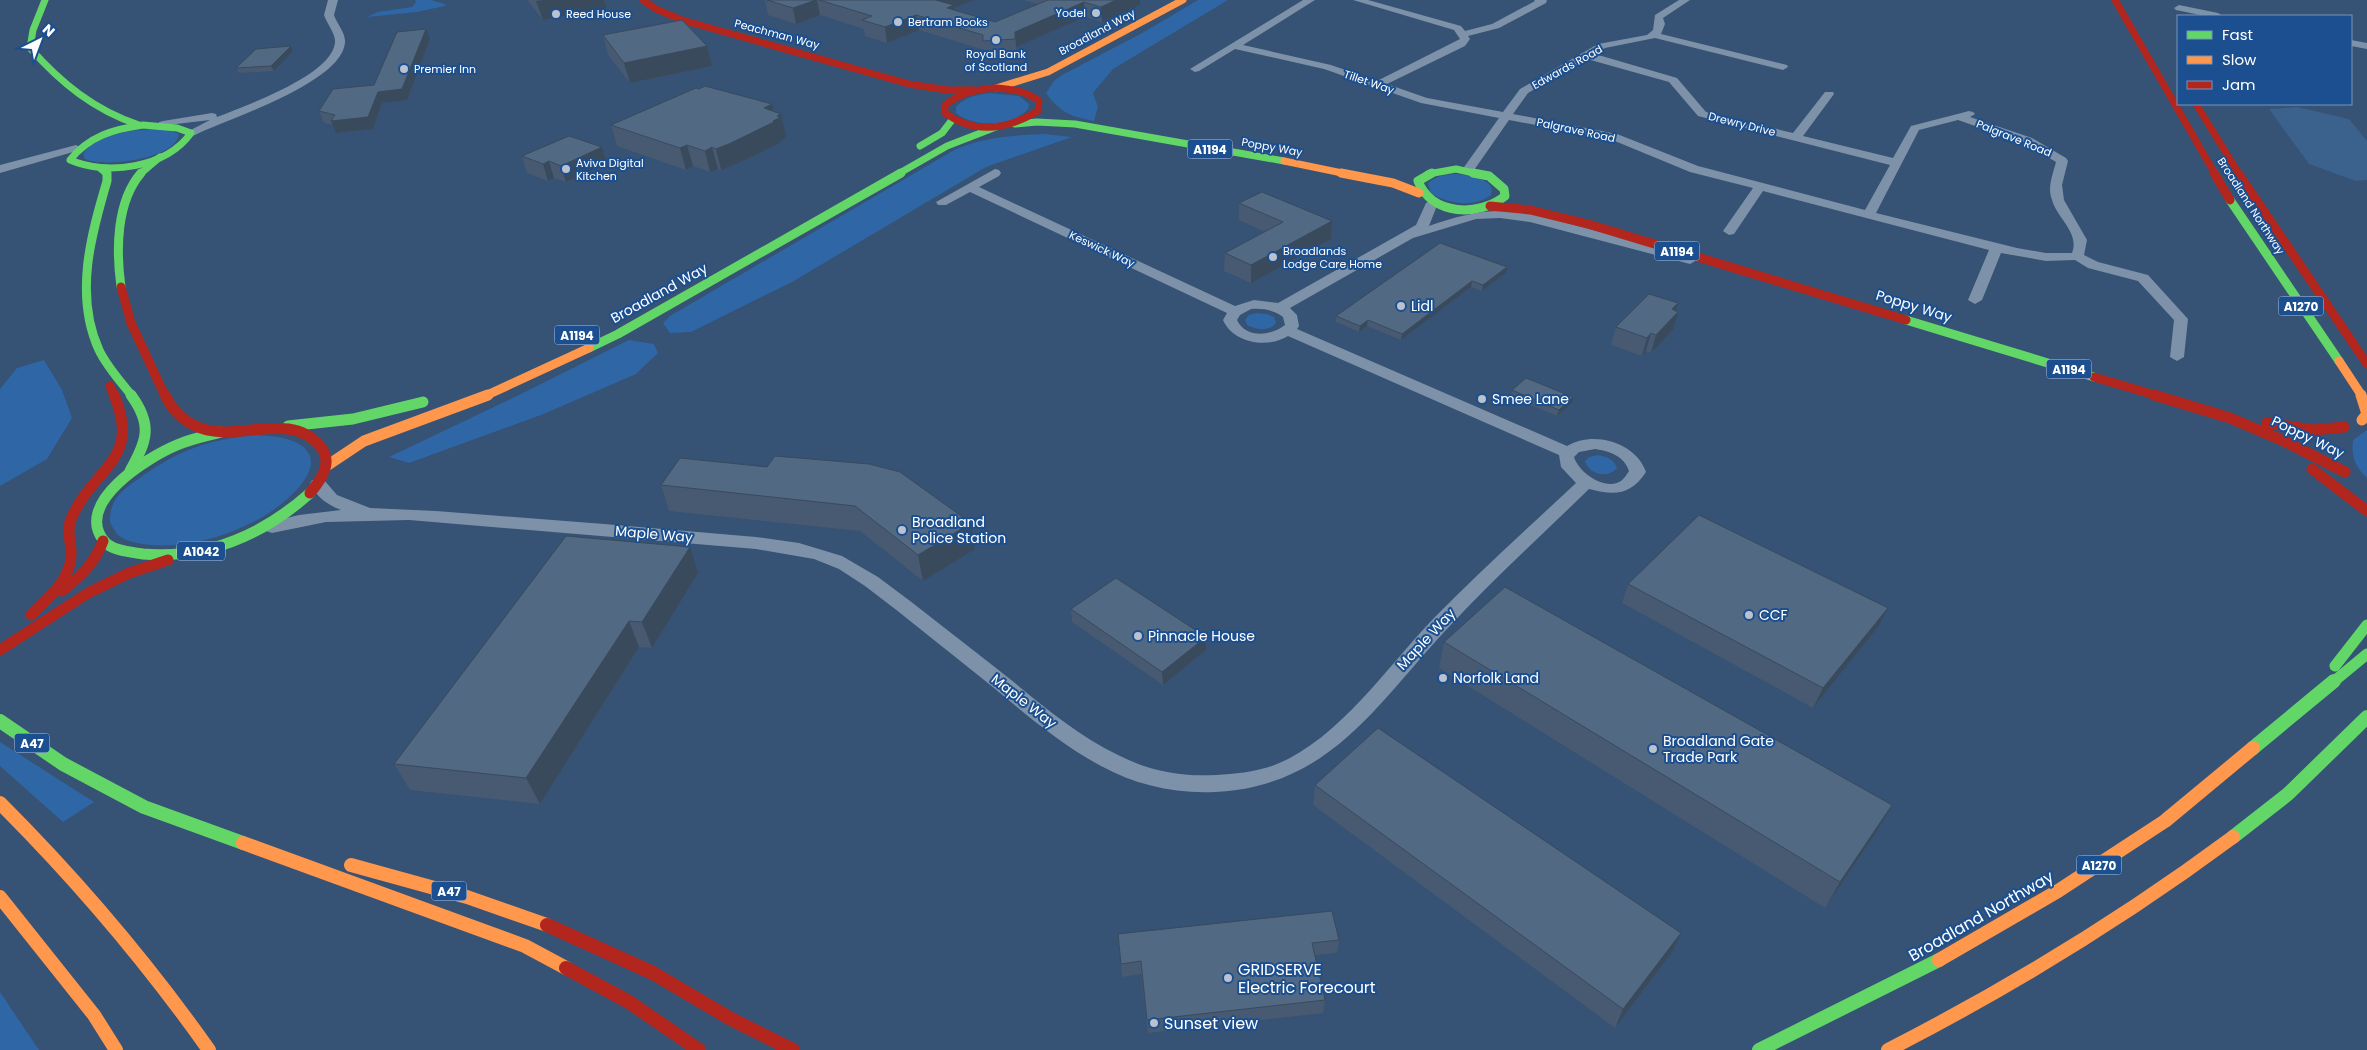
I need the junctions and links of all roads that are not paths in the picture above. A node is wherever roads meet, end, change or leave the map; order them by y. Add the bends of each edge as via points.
1 (45, 0) edge
2 (333, 0) edge
3 (643, 0) edge
4 (1183, 0) edge
5 (1310, 0) edge
6 (1358, 0) edge
7 (1539, 0) edge
8 (1685, 0) edge
9 (2115, 0) edge
10 (2180, 8) dead end
11 (2205, 15) edge
12 (1463, 34) junction
13 (1654, 35) junction
14 (2352, 43) edge
15 (1235, 46) junction
16 (2367, 46) edge
17 (1586, 55) junction
18 (1783, 67) dead end
19 (1196, 69) dead end
20 (1048, 72) junction
21 (908, 84) junction
22 (1377, 85) junction
23 (996, 88) junction
24 (974, 90) junction
25 (1829, 94) dead end
26 (1038, 102) junction
27 (92, 105) junction
28 (945, 105) junction
29 (2197, 105) edge
30 (234, 112) junction
31 (1977, 112) dead end
32 (1504, 116) junction
33 (1959, 117) junction
34 (952, 120) junction
35 (163, 124) junction
36 (1016, 124) junction
37 (1075, 124) junction
38 (139, 125) junction
39 (996, 127) junction
40 (191, 133) junction
41 (1796, 138) junction
42 (89, 140) junction
43 (76, 148) junction
44 (913, 150) dead end
45 (162, 157) junction
46 (1897, 163) junction
47 (77, 164) junction
48 (5, 168) edge
49 (100, 168) junction
50 (1468, 170) junction
51 (1346, 172) junction
52 (1432, 172) junction
53 (996, 173) dead end
54 (970, 187) junction
55 (1760, 187) junction
56 (1504, 189) junction
57 (1419, 193) junction
58 (942, 202) dead end
59 (1432, 203) junction
60 (1490, 206) junction
61 (2262, 209) junction
62 (1469, 210) junction
63 (1869, 215) junction
64 (1588, 224) junction
65 (1416, 231) junction
66 (1729, 231) dead end
67 (1996, 248) junction
68 (2077, 256) junction
69 (1766, 278) junction
70 (1975, 300) dead end
71 (1280, 308) junction
72 (1234, 312) junction
73 (2351, 318) dead end
74 (1908, 320) junction
75 (1288, 331) junction
76 (103, 356) junction
77 (2177, 357) dead end
78 (2367, 364) edge
79 (432, 400) dead end
80 (2230, 418) junction
81 (2364, 420) edge
82 (282, 427) junction
83 (2344, 427) junction
84 (221, 432) junction
85 (2334, 438) dead end
86 (1568, 453) junction
87 (2334, 454) dead end
88 (328, 465) junction
89 (2345, 472) junction
90 (129, 473) junction
91 (1586, 483) junction
92 (2356, 483) dead end
93 (318, 484) junction
94 (2367, 511) edge
95 (371, 514) junction
96 (257, 531) junction
97 (103, 540) junction
98 (184, 555) junction
99 (31, 615) junction
100 (2367, 625) edge
101 (0, 649) edge
102 (2367, 654) edge
103 (2304, 704) junction
104 (2367, 717) edge
105 (0, 721) edge
106 (0, 803) edge
107 (235, 840) junction
108 (318, 858) dead end
109 (336, 862) dead end
110 (0, 897) edge
111 (1753, 1048) edge
112 (116, 1050) edge
113 (209, 1050) edge
114 (699, 1050) edge
115 (792, 1050) edge
116 (1888, 1050) edge

1 - 27 main road via 33,30 30,48 58,78
2 - 30 street via 328,20 341,39 328,64 297,86
3 - 21 main road, Peachman Way via 682,20
4 - 20 main road, Broadland Way
5 - 15 street
6 - 12 street via 1458,28
7 - 12 street via 1543,1 1486,31
8 - 13 street via 1658,17 1660,24
9 - 81 main road, Broadland Northway / A1270 via 2226,194 2362,396 2367,414
10 - 11 street
12 - 22 street via 1465,39 1461,44
13 - 17 street, Edwards Road via 1608,44
13 - 18 street
14 - 16 street
15 - 19 street
15 - 22 street, Tillet Way via 1309,62
17 - 32 street, Edwards Road via 1524,91
17 - 41 street, Drewry Drive via 1673,80 1702,114
20 - 23 main road, Broadland Way
20 - 26 main road, Broadland Way via 1034,85
21 - 24 main road, Peachman Way
21 - 28 main road, Peachman Way via 928,92
22 - 32 street, Tillet Way via 1425,101
23 - 24 main road
23 - 26 main road, Poppy Way via 1022,91
24 - 28 main road via 955,97
25 - 41 street
26 - 36 main road via 1038,111
26 - 37 main road, Poppy Way / A1194 via 1051,114
27 - 38 main road
27 - 42 main road via 97,124
28 - 34 main road via 945,113
29 - 61 main road, Broadland Northway / A1270
30 - 35 street
30 - 40 street
31 - 33 street
32 - 50 street, Edwards Road
32 - 55 street, Palgrave Road via 1613,136 1694,169
33 - 46 street via 1915,128
33 - 68 street, Palgrave Road via 2039,146 2055,153 2062,161 2056,193 2080,238 2081,250
34 - 39 main road via 970,126
34 - 44 main road via 942,134
35 - 38 main road
35 - 40 main road via 179,126
36 - 37 main road, Poppy Way / A1194
36 - 39 main road, Poppy Way
37 - 51 main road, Poppy Way / A1194
38 - 42 main road
39 - 88 main road, Broadland Way / A1194 via 947,146 576,355 462,406 364,441
40 - 45 main road via 182,146
41 - 46 street, Drewry Drive
42 - 43 main road
43 - 47 main road via 70,160
43 - 48 street
45 - 49 main road via 132,165
45 - 84 main road via 138,175 128,200 119,246 120,293 139,346 171,407 179,418
46 - 63 street
47 - 48 street
47 - 49 main road
49 - 76 main road via 107,172 107,181 87,250 85,288 90,319
50 - 52 main road, Poppy Way
50 - 56 main road, Poppy Way via 1492,177
51 - 52 main road, Poppy Way / A1194 via 1406,175
51 - 57 main road, Poppy Way / A1194
52 - 57 main road via 1418,181
53 - 54 street
54 - 58 street
54 - 72 street, Keswick Way
55 - 63 street, Palgrave Road
55 - 66 street
56 - 60 main road via 1500,202
56 - 64 main road, Poppy Way / A1194
57 - 59 main road, Poppy Way
59 - 62 main road, Poppy Way
59 - 65 street
60 - 62 main road, Poppy Way
60 - 64 main road, Poppy Way / A1194 via 1530,210
61 - 73 main road via 2276,222
61 - 78 main road, Broadland Northway / A1270
62 - 65 street
63 - 67 street, Palgrave Road
64 - 69 main road, Poppy Way / A1194
65 - 69 street via 1431,231 1468,217 1512,215
65 - 71 street
67 - 68 street, Palgrave Road via 2034,257 2061,259
67 - 70 street
68 - 77 street via 2093,265 2143,278 2181,319
69 - 74 main road, Poppy Way / A1194
71 - 72 street via 1257,304
71 - 75 street via 1292,320
72 - 75 street via 1229,323 1239,333 1254,338 1271,338
74 - 80 main road, Poppy Way / A1194
74 - 94 main road via 1995,354 2260,438 2286,451
75 - 86 street
76 - 90 main road via 130,390 145,421 144,449
76 - 99 main road via 108,382 122,408 126,440 120,454 76,506 68,530 71,545 69,570
79 - 82 main road via 353,419
80 - 83 main road, Poppy Way / A1194 via 2314,430
80 - 89 main road, Poppy Way / A1194
81 - 83 main road
82 - 84 main road
82 - 88 main road via 303,432 317,440 325,451
83 - 85 main road
84 - 90 main road via 167,448
86 - 91 street via 1568,469
86 - 91 street via 1579,446 1604,445 1623,452 1637,465 1638,472 1629,484 1609,488
87 - 89 main road
88 - 93 main road, A1042
89 - 92 main road
90 - 97 main road via 98,507 96,529
91 - 95 street, Maple Way via 1483,579 1320,750 1297,764 1260,779 1214,785 1166,782 1119,768 1098,756 1048,721 866,578 834,559 781,546 438,516
93 - 95 street, Maple Way via 330,498
93 - 96 main road, A1042 via 303,501
95 - 96 street, Maple Way via 292,521
96 - 98 main road, A1042
97 - 98 main road, A1042 via 131,552
97 - 99 main road, A1042 via 84,573
98 - 101 main road, A1042 via 129,573 88,593
99 - 101 main road, A1042
100 - 103 main road
102 - 103 main road, Broadland Northway / A1270
103 - 111 main road, Broadland Northway / A1270 via 2165,821 2058,891 1941,960
104 - 116 main road via 2288,794 2188,871 2068,951
105 - 107 main road, A47 via 64,764 144,808
106 - 113 main road via 111,919
107 - 108 main road, A47
107 - 114 main road, A47 via 524,946 629,1002
109 - 115 main road, A47 via 497,905 573,936 653,973 741,1025
110 - 112 main road via 94,1015

